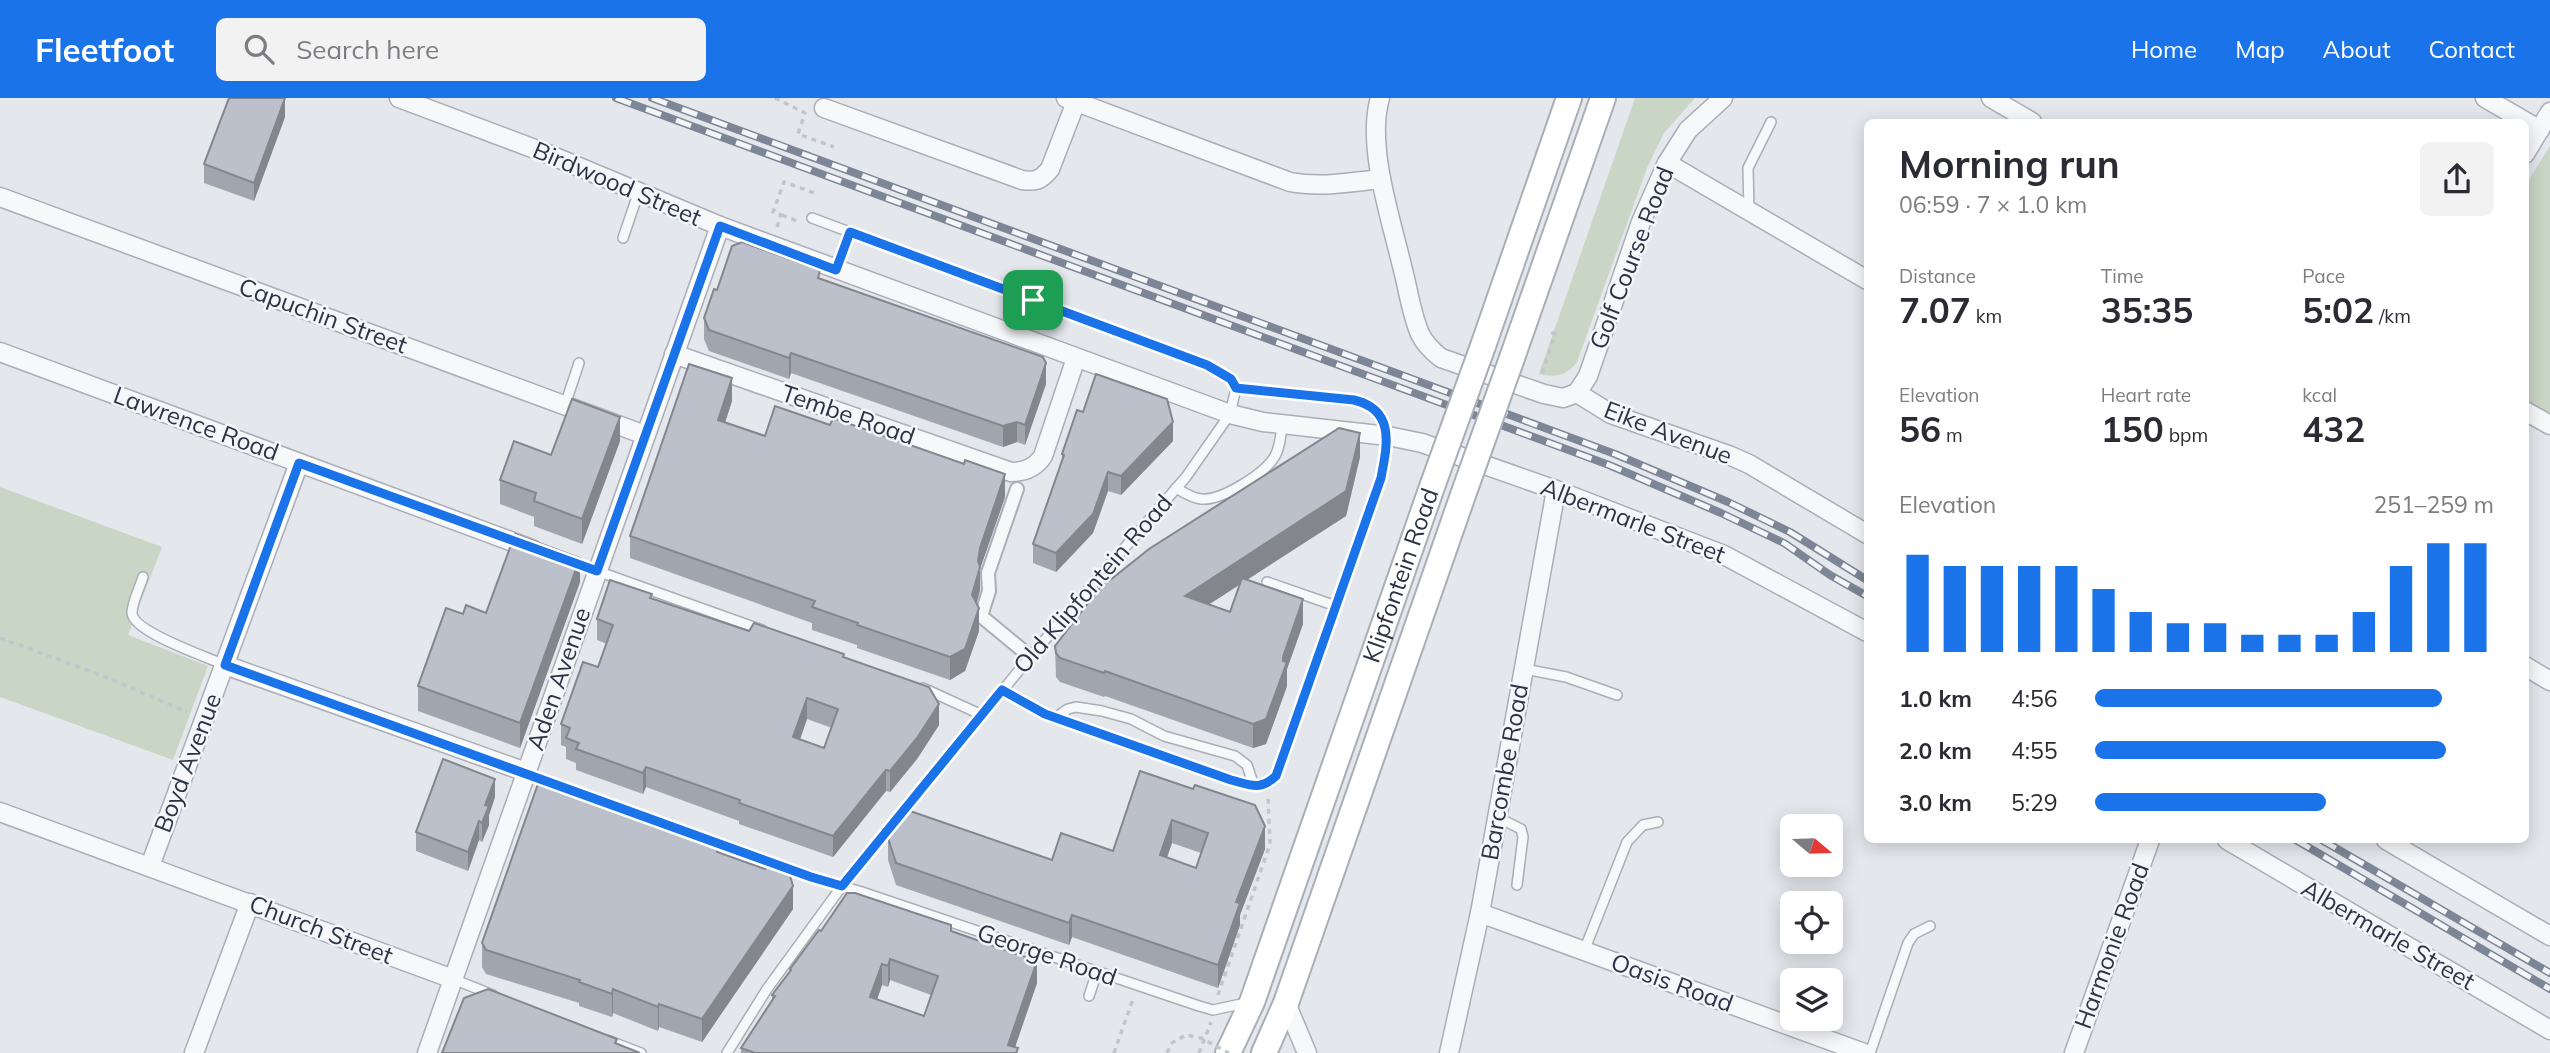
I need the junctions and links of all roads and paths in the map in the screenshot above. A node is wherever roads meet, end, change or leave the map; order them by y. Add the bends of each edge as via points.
1 (399, 98) edge
2 (775, 98) edge
3 (1380, 98) edge
4 (1569, 98) edge
5 (1603, 98) edge
6 (1723, 98) edge
7 (1990, 98) edge
8 (2485, 98) edge
9 (1071, 100) edge
10 (824, 108) dead end
11 (2550, 112) edge
12 (2027, 119) edge
13 (2521, 119) edge
14 (1770, 122) dead end
15 (2529, 124) edge
16 (2540, 130) junction
17 (834, 147) dead end
18 (2529, 148) edge
19 (1667, 163) junction
20 (1381, 179) junction
21 (639, 191) junction
22 (817, 194) dead end
23 (0, 198) edge
24 (1749, 211) junction
25 (781, 215) junction
26 (811, 218) dead end
27 (803, 223) dead end
28 (720, 226) junction
29 (775, 231) dead end
30 (850, 232) junction
31 (623, 238) dead end
32 (836, 270) junction
33 (1864, 278) edge
34 (1033, 300) junction
35 (1547, 331) dead end
36 (1021, 337) junction
37 (0, 352) edge
38 (674, 354) junction
39 (1076, 358) junction
40 (579, 363) dead end
41 (1541, 376) dead end
42 (1236, 388) junction
43 (1577, 393) junction
44 (565, 405) junction
45 (2529, 413) edge
46 (1230, 414) junction
47 (1282, 424) junction
48 (2550, 425) edge
49 (645, 435) junction
50 (1388, 436) junction
51 (299, 463) junction
52 (1176, 488) junction
53 (1017, 489) dead end
54 (1556, 490) junction
55 (1864, 532) edge
56 (546, 554) edge
57 (579, 565) edge
58 (597, 571) junction
59 (143, 576) dead end
60 (1267, 582) dead end
61 (1336, 606) junction
62 (1864, 630) edge
63 (768, 632) edge
64 (0, 638) edge
65 (1021, 649) dead end
66 (225, 665) junction
67 (2529, 668) edge
68 (1524, 669) junction
69 (2550, 681) edge
70 (912, 684) edge
71 (1002, 690) junction
72 (1617, 695) dead end
73 (982, 715) junction
74 (1055, 718) junction
75 (205, 720) junction
76 (1164, 736) junction
77 (1159, 755) junction
78 (532, 774) junction
79 (1267, 784) junction
80 (1254, 786) junction
81 (0, 811) edge
82 (1497, 817) junction
83 (895, 821) junction
84 (1657, 822) dead end
85 (907, 825) edge
86 (707, 839) edge
87 (2149, 843) edge
88 (2232, 843) edge
89 (2391, 843) edge
90 (150, 866) junction
91 (1517, 885) dead end
92 (842, 886) junction
93 (250, 903) junction
94 (1480, 912) junction
95 (1930, 926) dead end
96 (2550, 936) edge
97 (1584, 951) junction
98 (1097, 972) junction
99 (453, 979) junction
100 (1137, 986) junction
101 (1089, 996) dead end
102 (503, 999) edge
103 (1252, 1002) junction
104 (1286, 1003) junction
105 (1213, 1010) junction
106 (2550, 1030) edge
107 (603, 1038) edge
108 (1201, 1051) edge
109 (194, 1053) edge
110 (427, 1053) edge
111 (641, 1053) edge
112 (727, 1053) edge
113 (1114, 1053) edge
114 (1167, 1053) edge
115 (1228, 1053) edge
116 (1264, 1053) edge
117 (1307, 1053) edge
118 (1449, 1053) edge
119 (1864, 1053) edge
120 (1870, 1053) edge
121 (2074, 1053) edge

1 - 21 street, Birdwood Street
2 - 17 path via 805,113 798,134
3 - 20 street, Eike Avenue via 1376,121
4 - 103 main road, Klipfontein Road, bridge
5 - 104 main road, Klipfontein Road, bridge
6 - 19 street, Golf Course Road via 1688,130
7 - 12 street
8 - 13 street
9 - 10 street via 1050,169 1033,182
9 - 20 street via 1290,182 1324,185
11 - 16 street
14 - 24 lane via 1748,168
15 - 16 street
16 - 18 street
19 - 24 street
19 - 43 street, Golf Course Road via 1641,222 1588,376
20 - 43 street, Eike Avenue via 1413,309 1428,346 1440,358 1544,394 1563,398
21 - 28 street, Birdwood Street
21 - 31 lane
22 - 25 path via 784,182 773,212
23 - 44 street, Capuchin Street
24 - 33 street
25 - 27 path
25 - 29 path
26 - 30 lane
28 - 32 street, Birdwood Street
28 - 38 street, Aden Avenue
30 - 32 lane
30 - 34 lane
32 - 36 street, Birdwood Street
34 - 36 lane
34 - 42 lane via 1207,365 1231,379
35 - 41 path via 1555,334
36 - 39 street, Birdwood Street
37 - 51 street, Lawrence Road
38 - 39 street, Tembe Road via 1011,472 1034,466 1043,456
38 - 49 street, Aden Avenue
39 - 46 street, Birdwood Street
40 - 44 lane
42 - 46 lane
42 - 50 lane via 1363,402 1378,413
43 - 55 street, Eike Avenue via 1611,414 1749,464
44 - 49 street, Capuchin Street
45 - 48 street
46 - 47 street
46 - 52 lane, Old Klipfontein Road
47 - 50 street
47 - 52 lane via 1276,454 1249,480 1210,498 1200,499
49 - 58 street, Aden Avenue
50 - 54 street, Albermarle Street via 1422,443
50 - 61 lane via 1381,478
51 - 56 street, Lawrence Road
51 - 66 street, Boyd Avenue
52 - 71 lane, Old Klipfontein Road
53 - 65 street via 988,573 989,591 981,616
54 - 62 street, Albermarle Street via 1724,555
54 - 68 street, Barcombe Road
57 - 58 street
58 - 63 lane
58 - 78 street, Aden Avenue
59 - 66 lane via 132,614 135,622
60 - 61 lane
61 - 79 lane via 1280,767
64 - 75 path
66 - 75 street, Boyd Avenue
66 - 78 street
67 - 69 street
68 - 72 lane via 1566,677
68 - 82 street, Barcombe Road
70 - 73 lane
71 - 73 lane, Old Klipfontein Road
71 - 74 lane
73 - 83 lane, Old Klipfontein Road
74 - 76 lane via 1068,709 1090,708 1131,719
74 - 77 lane
75 - 90 street, Boyd Avenue
76 - 77 lane
76 - 80 lane via 1235,756 1247,765
77 - 80 lane
78 - 99 street, Aden Avenue
79 - 80 lane
79 - 105 path via 1270,844
81 - 90 street, Church Street
82 - 91 lane via 1521,829
82 - 94 street, Barcombe Road
83 - 85 lane
83 - 92 lane, Old Klipfontein Road
84 - 97 lane via 1643,825 1627,842
86 - 92 lane, George Road
87 - 121 street, Harmonie Road
88 - 106 street, Albermarle Street
89 - 96 street
90 - 93 street, Church Street
92 - 98 lane, George Road
92 - 112 lane, Old Klipfontein Road
93 - 99 street, Church Street
93 - 109 street
94 - 97 street, Oasis Road
94 - 118 street, Barcombe Road
95 - 120 lane via 1908,943
97 - 119 street, Oasis Road
98 - 100 lane, George Road
98 - 101 lane
99 - 102 lane, Church Street
99 - 110 street, Aden Avenue
100 - 105 lane, George Road
100 - 113 path
103 - 105 lane, George Road
103 - 115 main road, Klipfontein Road
104 - 116 main road, Klipfontein Road
104 - 117 street
105 - 108 path
107 - 111 lane
114 - 115 path, bridge via 1186,1035

